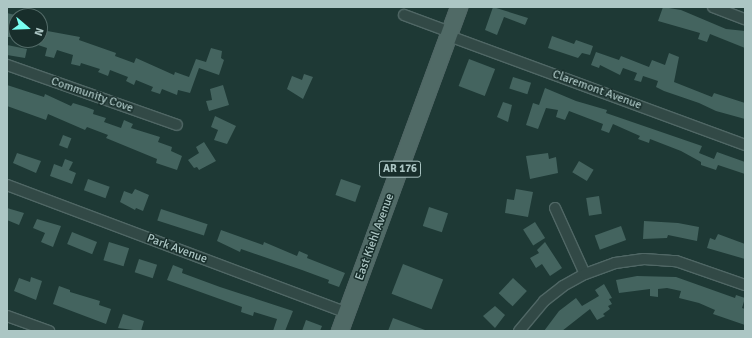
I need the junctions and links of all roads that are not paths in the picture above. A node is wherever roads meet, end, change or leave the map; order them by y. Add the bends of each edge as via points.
1 (459, 7) edge
2 (713, 7) edge
3 (404, 15) dead end
4 (745, 19) edge
5 (449, 34) junction
6 (7, 65) edge
7 (178, 125) dead end
8 (745, 145) edge
9 (7, 185) edge
10 (555, 208) dead end
11 (585, 274) junction
12 (745, 285) edge
13 (346, 313) junction
14 (7, 316) edge
15 (49, 331) edge
16 (340, 331) edge
17 (519, 331) edge

1 - 5 main road, East Kiehl Avenue / AR 176
2 - 4 street
3 - 5 street, Claremont Avenue
5 - 8 street, Claremont Avenue
5 - 13 main road, East Kiehl Avenue / AR 176
6 - 7 street, Community Cove
9 - 13 street, Park Avenue
10 - 11 street
11 - 12 street via 615,263 657,259 695,266
11 - 17 street via 563,286 544,301
13 - 16 main road, East Kiehl Avenue / AR 176
14 - 15 street

